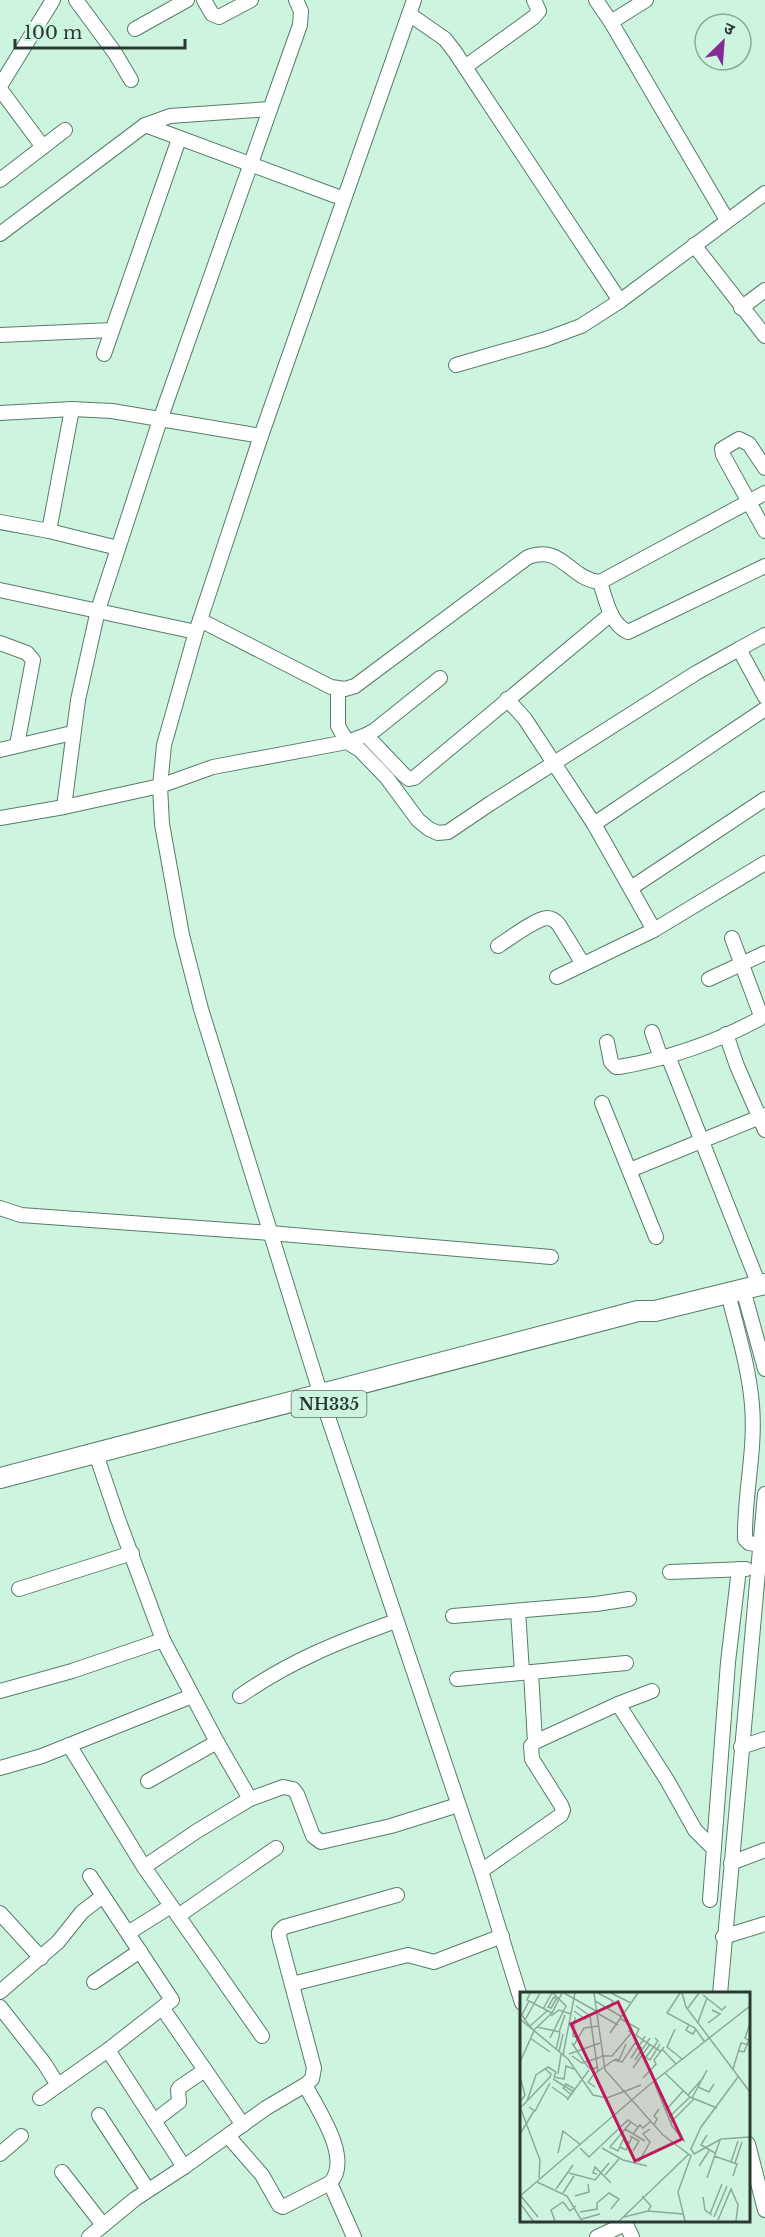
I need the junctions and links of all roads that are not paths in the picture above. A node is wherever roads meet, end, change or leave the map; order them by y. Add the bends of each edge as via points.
1 (53, 0) edge
2 (76, 0) edge
3 (187, 0) edge
4 (204, 0) edge
5 (251, 0) edge
6 (296, 0) edge
7 (414, 0) edge
8 (534, 0) edge
9 (596, 0) edge
10 (646, 0) edge
11 (409, 14) junction
12 (611, 22) junction
13 (135, 29) dead end
14 (465, 67) junction
15 (131, 81) dead end
16 (0, 88) edge
17 (270, 109) junction
18 (145, 125) junction
19 (65, 130) dead end
20 (179, 139) junction
21 (43, 147) junction
22 (250, 165) junction
23 (0, 180) edge
24 (765, 193) edge
25 (345, 199) junction
26 (727, 220) junction
27 (1, 233) edge
28 (694, 245) junction
29 (765, 290) edge
30 (620, 301) junction
31 (741, 308) junction
32 (112, 330) junction
33 (0, 335) edge
34 (765, 336) edge
35 (104, 354) dead end
36 (456, 365) dead end
37 (72, 409) junction
38 (0, 413) edge
39 (160, 420) junction
40 (261, 436) junction
41 (765, 468) edge
42 (765, 494) edge
43 (750, 503) junction
44 (0, 522) edge
45 (49, 531) junction
46 (765, 531) edge
47 (118, 548) junction
48 (765, 566) edge
49 (600, 582) junction
50 (0, 590) edge
51 (98, 610) junction
52 (611, 614) junction
53 (198, 626) junction
54 (765, 635) edge
55 (0, 643) edge
56 (739, 649) junction
57 (440, 678) dead end
58 (338, 689) junction
59 (765, 697) edge
60 (507, 699) junction
61 (765, 709) edge
62 (72, 733) junction
63 (366, 735) junction
64 (347, 742) junction
65 (17, 745) junction
66 (0, 750) edge
67 (555, 764) junction
68 (160, 786) junction
69 (765, 799) edge
70 (64, 807) junction
71 (0, 818) edge
72 (594, 824) junction
73 (765, 863) edge
74 (631, 888) junction
75 (654, 930) junction
76 (732, 938) dead end
77 (498, 946) dead end
78 (765, 953) edge
79 (583, 964) junction
80 (742, 964) junction
81 (557, 977) dead end
82 (709, 979) dead end
83 (652, 1032) dead end
84 (726, 1034) junction
85 (607, 1042) dead end
86 (664, 1057) junction
87 (602, 1103) dead end
88 (762, 1116) edge
89 (765, 1130) edge
90 (701, 1142) junction
91 (630, 1170) junction
92 (0, 1208) edge
93 (270, 1233) junction
94 (656, 1237) dead end
95 (551, 1257) dead end
96 (749, 1288) edge
97 (765, 1369) edge
98 (323, 1400) junction
99 (99, 1464) junction
100 (0, 1478) edge
101 (0, 1488) edge
102 (765, 1494) edge
103 (760, 1545) junction
104 (132, 1553) junction
105 (739, 1569) junction
106 (757, 1569) junction
107 (670, 1572) dead end
108 (19, 1589) dead end
109 (629, 1599) dead end
110 (518, 1611) junction
111 (453, 1616) dead end
112 (396, 1621) junction
113 (759, 1623) edge
114 (163, 1640) junction
115 (626, 1663) dead end
116 (527, 1672) junction
117 (457, 1678) dead end
118 (0, 1691) edge
119 (652, 1691) dead end
120 (192, 1696) junction
121 (240, 1696) dead end
122 (618, 1704) junction
123 (765, 1739) edge
124 (217, 1742) junction
125 (535, 1742) junction
126 (69, 1745) junction
127 (741, 1747) junction
128 (0, 1768) edge
129 (148, 1781) dead end
130 (250, 1799) junction
131 (458, 1805) junction
132 (276, 1848) dead end
133 (714, 1849) junction
134 (765, 1850) edge
135 (731, 1863) junction
136 (144, 1867) junction
137 (481, 1871) junction
138 (90, 1876) dead end
139 (397, 1895) dead end
140 (103, 1896) junction
141 (710, 1900) dead end
142 (174, 1911) junction
143 (0, 1913) edge
144 (765, 1924) edge
145 (128, 1933) junction
146 (502, 1936) junction
147 (723, 1937) junction
148 (140, 1951) junction
149 (41, 1958) junction
150 (93, 1982) dead end
151 (292, 1984) junction
152 (0, 1992) edge
153 (720, 1992) edge
154 (520, 1996) edge
155 (0, 2007) edge
156 (163, 2009) junction
157 (262, 2036) dead end
158 (108, 2050) junction
159 (205, 2070) junction
160 (58, 2085) junction
161 (305, 2085) junction
162 (40, 2098) dead end
163 (99, 2115) dead end
164 (154, 2121) junction
165 (243, 2125) junction
166 (21, 2136) dead end
167 (228, 2136) junction
168 (750, 2152) edge
169 (0, 2154) edge
170 (184, 2167) junction
171 (62, 2172) dead end
172 (330, 2182) junction
173 (148, 2190) junction
174 (765, 2210) edge
175 (624, 2222) edge
176 (103, 2225) junction
177 (89, 2237) edge
178 (354, 2237) edge
179 (597, 2237) edge
180 (632, 2237) edge

1 - 16 street
2 - 15 street
3 - 13 street
4 - 5 street via 212,14 219,17
6 - 17 street via 301,11 300,25
7 - 11 street
8 - 14 street via 539,11 534,17
9 - 12 street
10 - 12 street
11 - 14 street via 445,39
11 - 25 street
12 - 26 street
14 - 30 street
16 - 21 street
17 - 18 street via 170,116
17 - 22 street
18 - 20 street
18 - 27 street
19 - 21 street
20 - 22 street
20 - 32 street
21 - 23 street
22 - 25 street
22 - 39 street
24 - 26 street
25 - 40 street
26 - 28 street
28 - 30 street
28 - 31 street
29 - 31 street
30 - 36 street via 580,326
31 - 34 street
32 - 33 street
32 - 35 street
37 - 38 street
37 - 39 street
37 - 45 street
39 - 40 street
39 - 47 street
40 - 53 street
41 - 43 street via 745,440 739,439 722,449
42 - 43 street
43 - 46 street
43 - 49 street
44 - 45 street
45 - 47 street
47 - 51 street
48 - 52 street via 635,630 628,632 618,626
49 - 52 street
49 - 58 street via 583,578 540,552 355,686
50 - 51 street
51 - 53 street
51 - 62 street
52 - 60 street
53 - 58 street
53 - 68 street via 164,745
54 - 56 street
55 - 65 street via 27,653 33,660
56 - 59 street
56 - 67 street
57 - 63 street
58 - 64 street via 338,726
60 - 63 street via 414,778 404,775
60 - 67 street
61 - 72 street
62 - 65 street
62 - 70 street
63 - 64 street
64 - 67 street via 387,778 418,820 438,833 448,832
64 - 68 street via 213,767
65 - 66 street
67 - 72 street
68 - 70 street
68 - 93 street via 170,875 193,980
69 - 74 street
70 - 71 street
72 - 74 street
73 - 75 street
74 - 75 street
75 - 79 street
76 - 80 street
77 - 79 street via 549,918 556,921
78 - 80 street
79 - 81 street
80 - 82 street
80 - 84 street via 761,1016
83 - 86 street
84 - 86 street
84 - 88 street
85 - 86 street via 611,1062 616,1067
86 - 90 street
87 - 91 street
88 - 89 street
88 - 90 street
90 - 91 street
90 - 96 street
91 - 94 street
92 - 93 street via 21,1215
93 - 95 street
93 - 98 street
96 - 97 street
96 - 98 highway, NH335 via 655,1311 638,1311
96 - 103 street via 748,1378 753,1433 744,1539
98 - 99 highway, NH335
98 - 100 highway, NH335
98 - 112 street
99 - 101 highway, NH335
99 - 104 street
102 - 103 street
103 - 106 street
104 - 108 street
104 - 114 street
105 - 106 street
105 - 107 street
105 - 133 street
106 - 113 street
109 - 110 street
110 - 111 street
110 - 116 street
112 - 121 street via 321,1649
112 - 131 street
113 - 127 street
114 - 118 street
114 - 120 street
115 - 116 street
116 - 117 street
116 - 125 street
119 - 122 street
120 - 124 street
120 - 126 street
122 - 125 street
122 - 133 street via 695,1830
123 - 127 street
124 - 129 street
124 - 130 street
125 - 137 street via 531,1746 532,1759 561,1805 561,1815
126 - 128 street
126 - 136 street
127 - 135 street
130 - 131 street via 283,1787 293,1789 313,1836 321,1842
130 - 136 street
131 - 137 street
132 - 142 street
133 - 141 street
134 - 135 street
135 - 147 street
136 - 142 street
137 - 146 street
138 - 140 street
139 - 151 street via 281,1929 279,1936
140 - 145 street
140 - 149 street via 82,1912
142 - 145 street
142 - 157 street
143 - 149 street
144 - 147 street
145 - 148 street
146 - 151 street via 434,1962 408,1955
146 - 154 street
147 - 153 street
148 - 150 street
148 - 156 street via 171,1996 171,2003
149 - 152 street
151 - 161 street via 314,2068 312,2079
155 - 160 street
156 - 158 street
156 - 159 street
158 - 160 street
158 - 164 street
159 - 164 street via 180,2087 179,2102
159 - 165 street
160 - 162 street
161 - 165 street
161 - 172 street via 335,2145 337,2170
163 - 173 street
164 - 170 street
165 - 167 street
166 - 169 street
167 - 170 street
167 - 172 street via 262,2175 279,2205 288,2206
168 - 174 street
170 - 173 street
171 - 176 street
172 - 178 street
173 - 176 street
175 - 179 street
175 - 180 street
176 - 177 street

